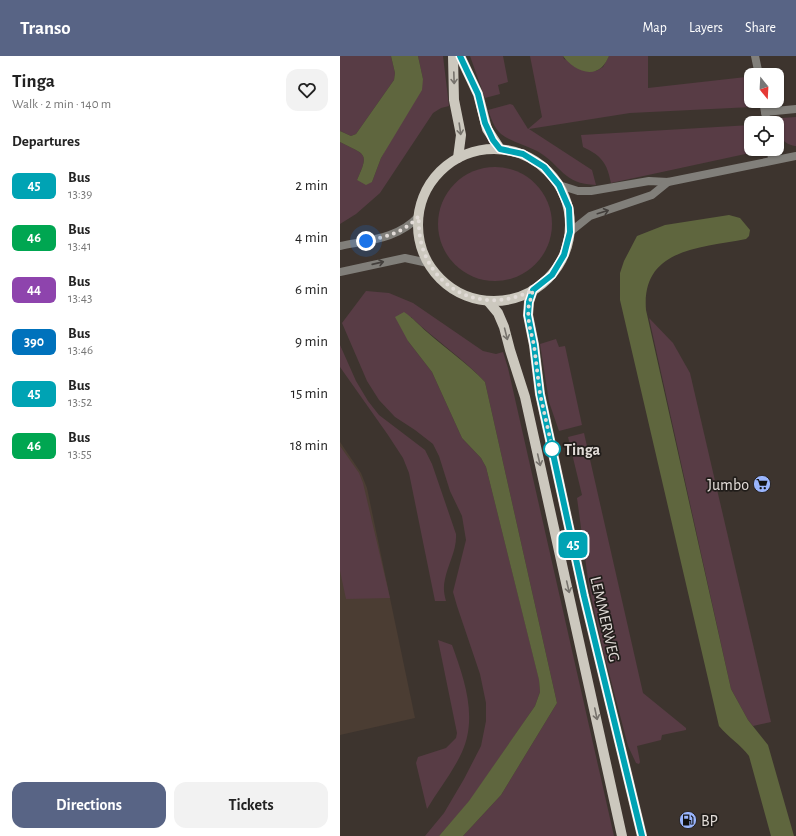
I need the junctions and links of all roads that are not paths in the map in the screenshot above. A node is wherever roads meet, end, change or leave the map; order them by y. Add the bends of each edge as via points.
1 (453, 56) edge
2 (460, 56) edge
3 (756, 56) edge
4 (758, 68) edge
5 (764, 108) edge
6 (796, 108) edge
7 (765, 112) junction
8 (766, 116) edge
9 (500, 149) junction
10 (772, 156) edge
11 (796, 156) edge
12 (458, 158) junction
13 (772, 160) junction
14 (668, 182) junction
15 (559, 185) junction
16 (419, 216) junction
17 (570, 232) junction
18 (340, 246) edge
19 (428, 263) junction
20 (340, 272) edge
21 (533, 290) junction
22 (488, 301) junction
23 (622, 836) edge
24 (642, 836) edge

1 -> 12 main road via 454,100 461,134
2 - 9 main road via 478,94 487,129
3 - 4 street
5 - 7 street
6 - 7 street
7 - 8 street
9 - 12 main road via 478,150
9 - 15 main road via 530,158 550,172
10 - 13 street
11 - 13 street
12 - 16 main road via 442,170 429,186 422,200
13 - 14 street
14 - 15 street via 649,181 590,191 578,191
17 -> 14 street via 590,216 652,195
15 - 17 main road via 569,208
16 - 18 street via 410,226 391,235
16 - 19 main road via 420,240
17 - 21 main road via 564,255 556,269 546,281
20 -> 19 street via 405,258
19 - 22 main road via 438,276 457,291 472,298
21 - 22 main road via 511,299
21 - 24 main road, LEMMERWEG via 528,315 540,394 584,596
22 -> 23 main road, LEMMERWEG via 498,313 504,327 525,397

